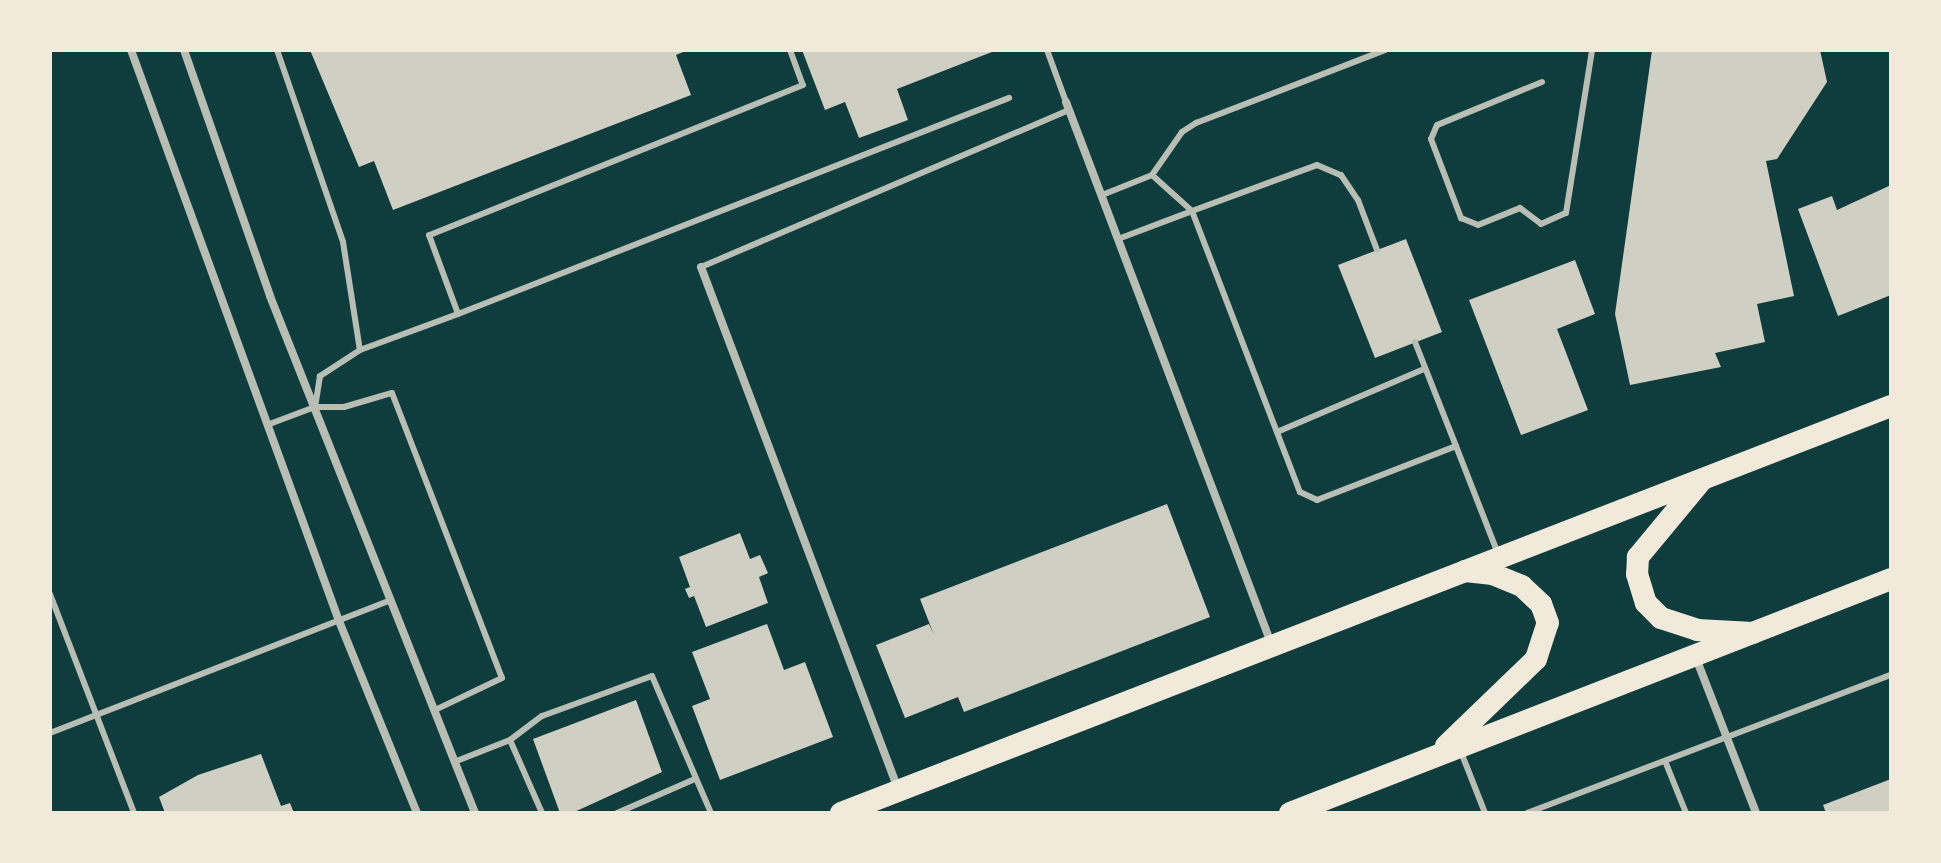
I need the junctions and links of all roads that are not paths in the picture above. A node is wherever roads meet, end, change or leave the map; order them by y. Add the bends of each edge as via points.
1 (131, 50) edge
2 (184, 50) edge
3 (277, 50) edge
4 (790, 50) edge
5 (1047, 50) edge
6 (1385, 50) edge
7 (1592, 50) edge
8 (1542, 82) dead end
9 (1009, 98) dead end
10 (1068, 106) junction
11 (1152, 175) junction
12 (1102, 195) junction
13 (1192, 211) junction
14 (1118, 239) junction
15 (1377, 250) dead end
16 (701, 267) joint
17 (458, 314) junction
18 (1415, 342) dead end
19 (360, 350) junction
20 (1424, 369) junction
21 (1891, 406) edge
22 (315, 407) junction
23 (267, 425) junction
24 (1277, 432) junction
25 (1456, 446) junction
26 (1704, 477) junction
27 (1498, 555) junction
28 (1459, 570) junction
29 (1891, 579) edge
30 (50, 594) edge
31 (391, 600) junction
32 (339, 621) junction
33 (1761, 633) junction
34 (1272, 643) junction
35 (1696, 658) junction
36 (1891, 675) edge
37 (435, 710) junction
38 (96, 715) junction
39 (50, 733) edge
40 (1727, 738) junction
41 (510, 740) junction
42 (1449, 749) junction
43 (1665, 761) junction
44 (454, 762) junction
45 (695, 779) junction
46 (898, 790) junction
47 (1533, 812) edge
48 (134, 813) edge
49 (417, 813) edge
50 (475, 813) edge
51 (542, 813) edge
52 (617, 813) edge
53 (711, 813) edge
54 (841, 813) edge
55 (1290, 813) edge
56 (1485, 813) edge
57 (1686, 813) edge
58 (1756, 813) edge

1 - 23 street
2 - 22 street via 270,296
3 - 19 lane via 343,242
4 - 17 lane via 803,85 429,235
5 - 10 lane
6 - 11 lane via 1196,123 1182,132
7 - 8 lane via 1566,213 1541,224 1520,208 1478,225 1461,218 1431,139 1437,125
9 - 17 lane
10 - 12 street
10 - 16 lane
11 - 12 lane
11 - 13 lane
12 - 14 street
13 - 14 lane
13 - 15 lane via 1317,165 1341,175 1358,200
13 - 24 lane
14 - 34 street
16 - 46 street
17 - 19 lane
18 - 20 lane
19 - 22 lane via 320,376
20 - 24 lane
20 - 25 lane
21 - 26 highway
22 - 23 lane
22 - 31 street
22 - 37 lane via 344,407 392,393 502,678
23 - 32 street
24 - 25 lane via 1300,492 1317,500
25 - 27 lane
26 - 27 highway
26 - 33 highway via 1638,557 1646,603 1661,618 1697,630
27 - 28 highway
28 - 34 highway
28 - 42 highway via 1493,574 1522,586 1541,604 1548,623 1536,659
29 - 33 highway
30 - 38 lane
31 - 32 lane
31 - 37 street
32 - 38 lane
32 - 49 street
33 - 35 highway
34 - 46 highway
35 - 40 street
35 - 42 highway
36 - 40 lane
37 - 44 street
38 - 39 lane
38 - 48 lane
40 - 43 lane
40 - 58 street
41 - 44 lane
41 - 45 lane via 542,716 652,676
41 - 51 lane
42 - 55 highway
42 - 56 lane
43 - 47 lane
43 - 57 lane
44 - 50 street
45 - 52 lane
45 - 53 lane
46 - 54 highway

